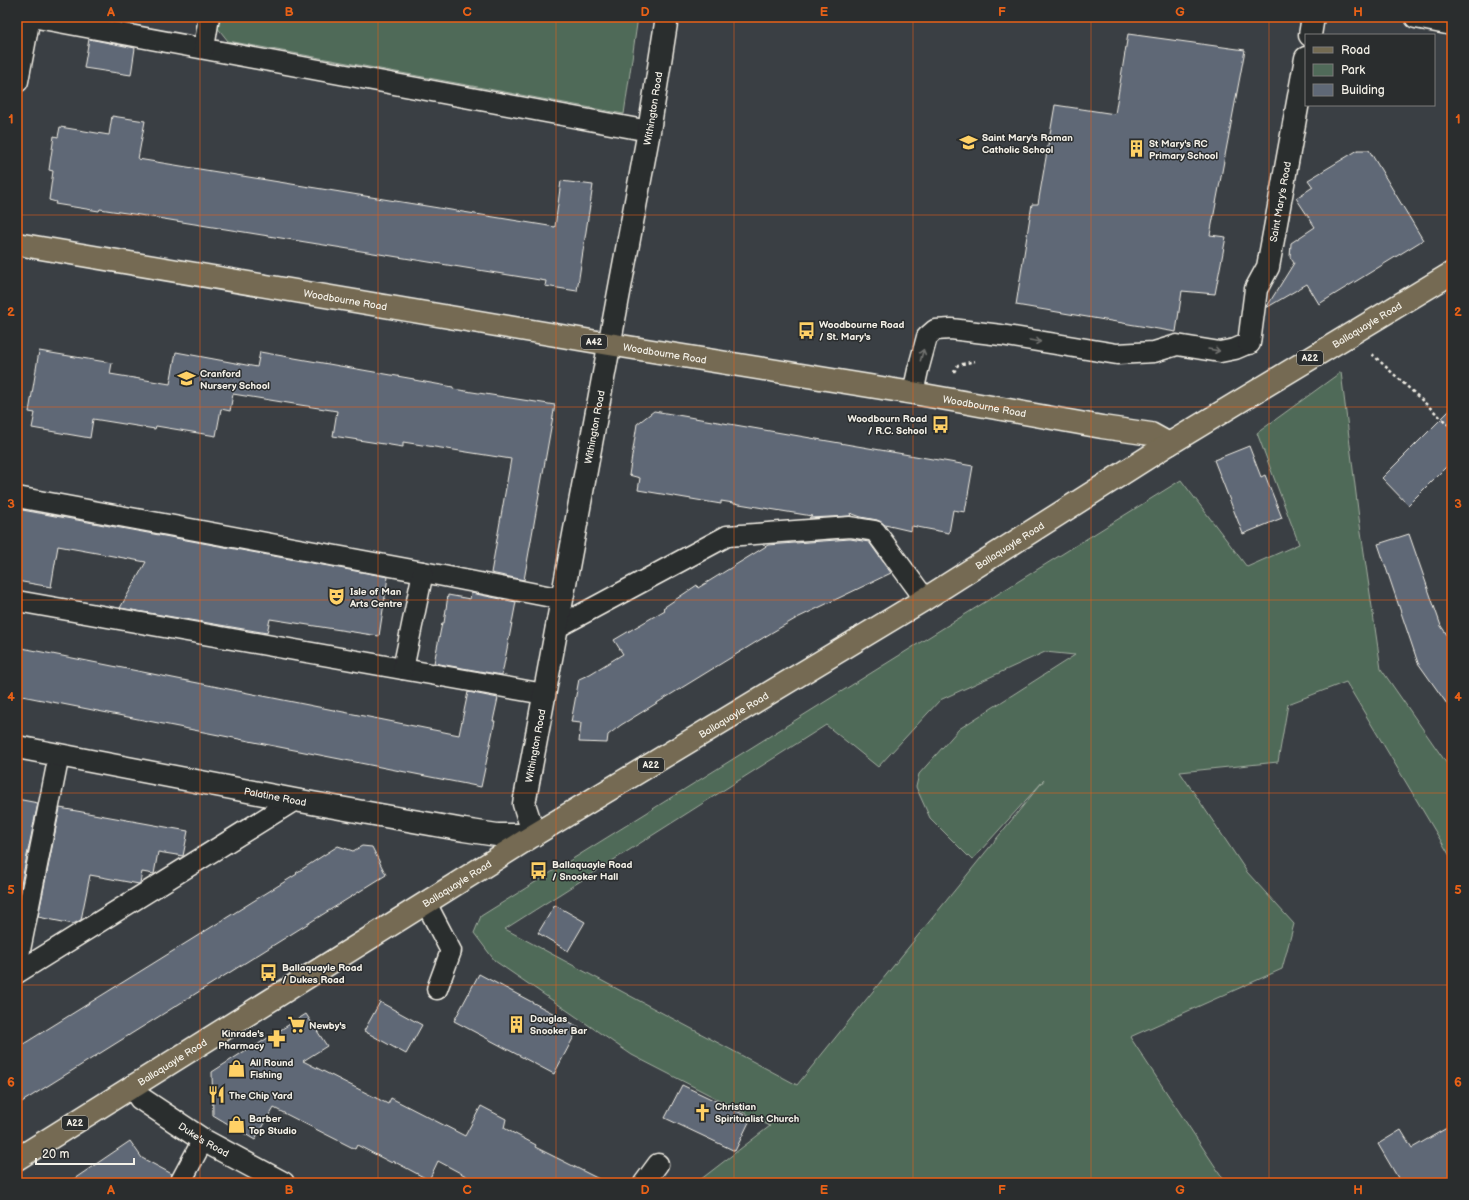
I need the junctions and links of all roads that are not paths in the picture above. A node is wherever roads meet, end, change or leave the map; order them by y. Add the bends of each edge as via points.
1 (30, 17) edge
2 (209, 17) edge
3 (667, 17) edge
4 (1313, 17) edge
5 (1416, 17) edge
6 (1452, 24) edge
7 (1310, 34) edge
8 (204, 48) junction
9 (1305, 64) edge
10 (18, 71) edge
11 (649, 131) junction
12 (17, 244) edge
13 (1452, 273) edge
14 (1249, 343) joint
15 (609, 344) junction
16 (913, 393) junction
17 (1169, 444) junction
18 (17, 498) edge
19 (423, 572) junction
20 (562, 599) junction
21 (925, 599) junction
22 (17, 601) edge
23 (556, 628) junction
24 (403, 669) junction
25 (544, 694) junction
26 (17, 747) edge
27 (59, 755) junction
28 (295, 800) junction
29 (534, 835) junction
30 (426, 903) junction
31 (17, 965) edge
32 (17, 973) edge
33 (437, 989) dead end
34 (133, 1086) junction
35 (203, 1140) junction
36 (17, 1159) edge
37 (658, 1164) dead end
38 (180, 1183) edge
39 (283, 1183) edge
40 (644, 1183) edge

1 - 8 lane
1 - 10 street
2 - 8 lane
3 - 11 street, Withington Road
4 - 7 street
5 - 6 street
8 - 11 lane
9 - 14 street, Saint Mary's Road via 1268,267 1256,289
11 - 15 street, Withington Road
12 - 15 main road, Woodbourne Road / A42
13 - 17 main road, Ballaquayle Road / A22
16 -> 14 lane via 927,337 935,330 951,329 1001,335 1117,354 1154,352 1177,345 1220,352
15 - 16 main road, Woodbourne Road / A42
15 - 20 street, Withington Road
16 - 17 main road, Woodbourne Road / A42 via 1151,434
17 - 21 main road, Ballaquayle Road / A22
18 - 19 lane
19 - 20 lane
19 - 24 lane
20 - 23 street, Withington Road
21 - 23 lane via 875,531 850,527 727,536
21 - 29 main road, Ballaquayle Road / A22
22 - 24 lane
23 - 25 street, Withington Road
24 - 25 lane
25 - 29 street, Withington Road via 524,804
26 - 27 street, Palatine Road
27 - 28 street, Palatine Road
27 - 31 lane
28 - 29 street, Palatine Road via 497,835
28 - 32 lane
29 - 30 main road, Ballaquayle Road / A22
30 - 33 lane via 451,951
30 - 34 main road, Ballaquayle Road / A22
34 - 35 street, Duke's Road via 140,1098
34 - 36 main road, Ballaquayle Road / A22
35 - 38 lane
35 - 39 street, Duke's Road
37 - 40 lane

